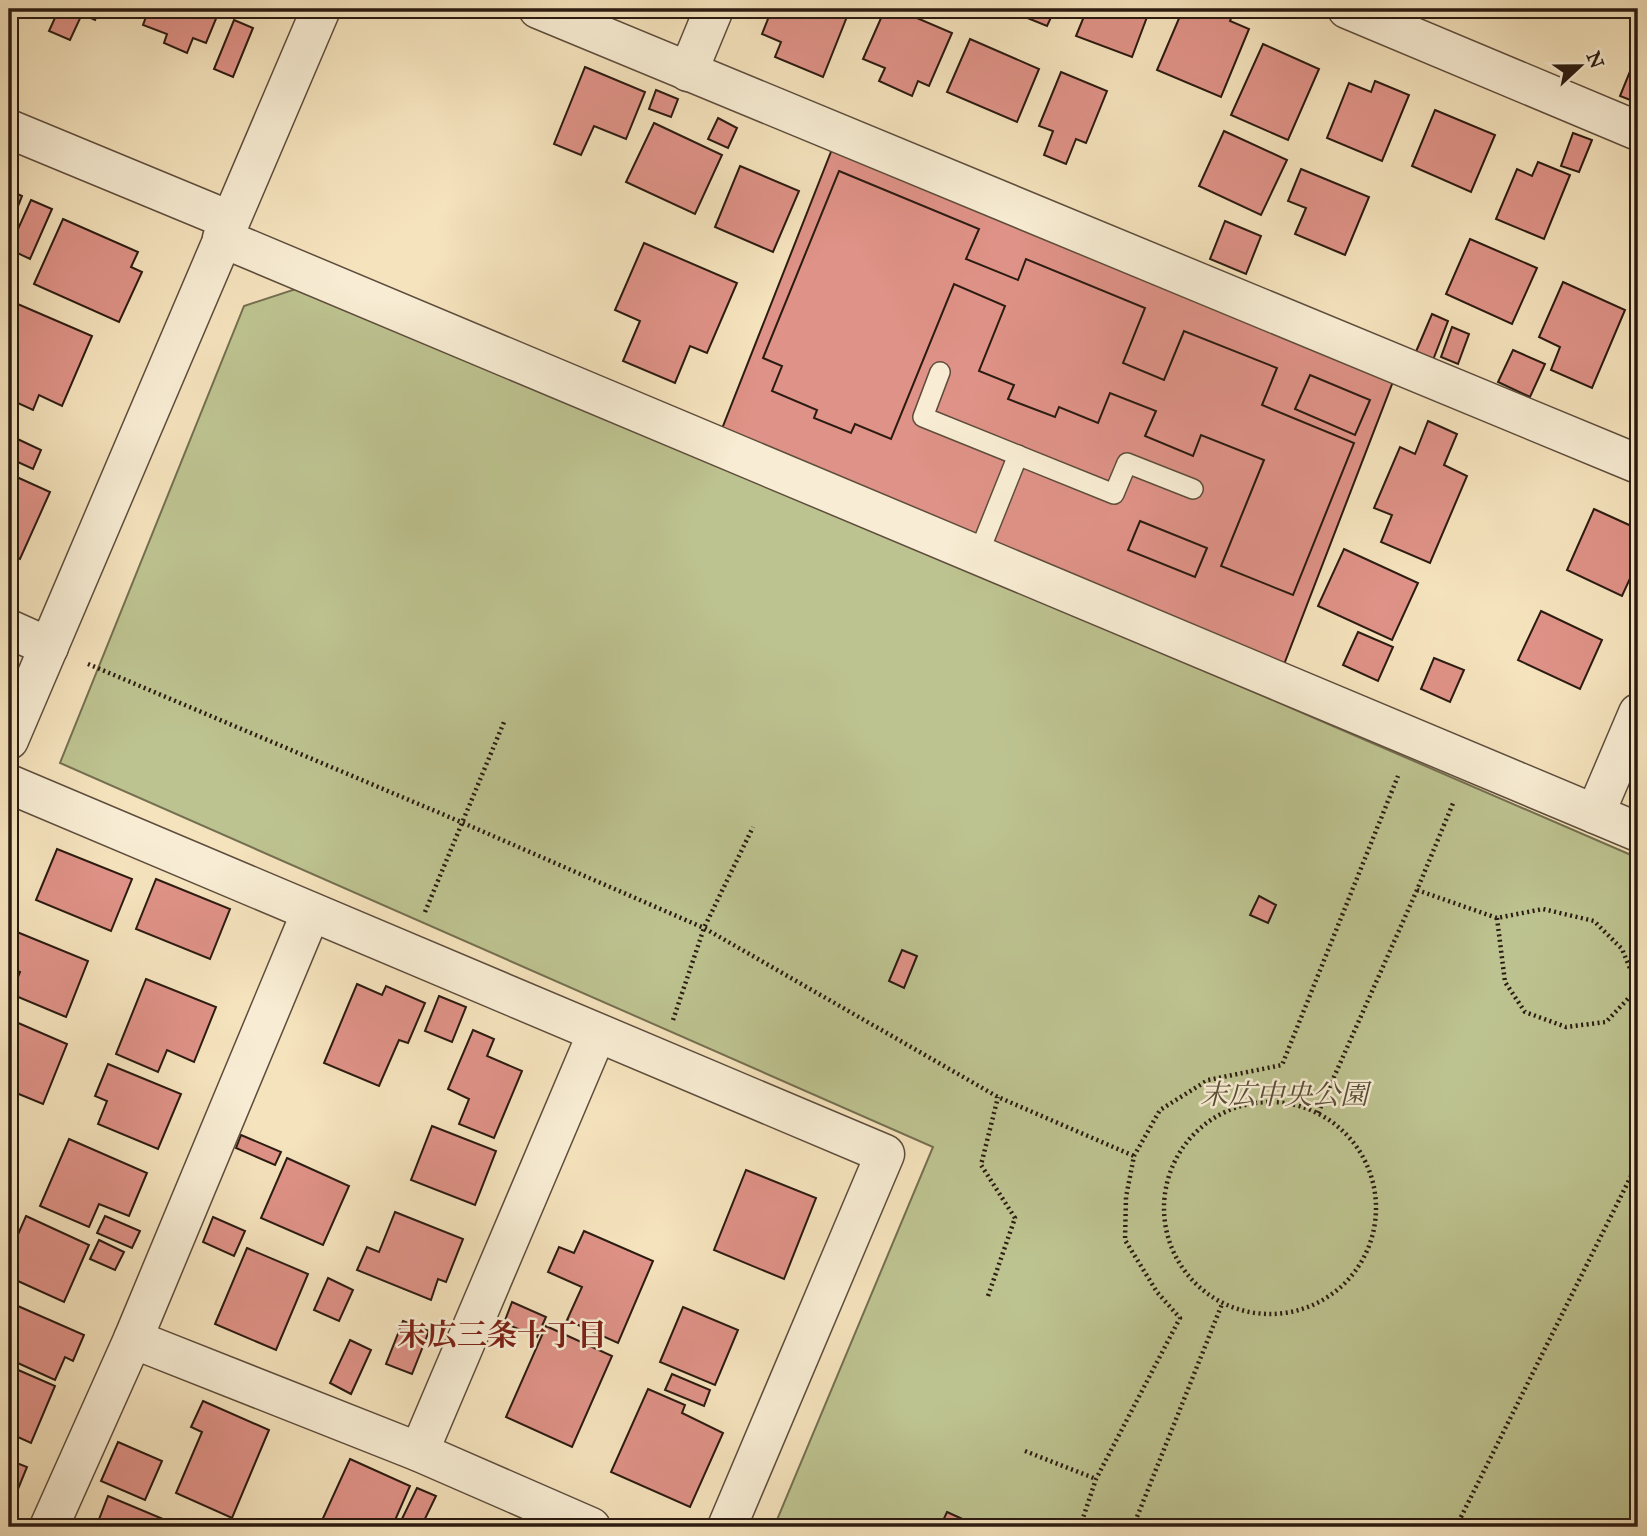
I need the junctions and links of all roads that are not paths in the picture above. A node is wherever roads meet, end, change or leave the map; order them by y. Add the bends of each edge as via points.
1 (321, 9) edge
2 (538, 9) edge
3 (714, 9) edge
4 (1348, 9) edge
5 (688, 72) junction
6 (9, 129) edge
7 (1638, 131) edge
8 (226, 229) junction
9 (940, 372) dead end
10 (1018, 455) junction
11 (1638, 464) edge
12 (1193, 489) dead end
13 (978, 555) junction
14 (9, 629) edge
15 (49, 647) junction
16 (1638, 713) edge
17 (9, 740) edge
18 (9, 784) edge
19 (1595, 814) junction
20 (1638, 832) edge
21 (311, 912) junction
22 (597, 1032) junction
23 (133, 1339) junction
24 (419, 1452) junction
25 (48, 1527) edge
26 (591, 1527) edge
27 (727, 1527) edge

1 - 8 street
2 - 5 street
3 - 5 street
4 - 7 street
5 - 11 street
6 - 8 street
8 - 13 street
8 - 15 street
9 - 10 lane via 923,417
10 - 12 lane via 1114,494 1126,463
10 - 13 lane
13 - 19 street
14 - 15 street
15 - 17 street
16 - 19 street
18 - 21 street
19 - 20 street
21 - 22 street
21 - 23 street
22 - 24 street
22 - 27 street via 885,1154
23 - 24 street
23 - 25 street
24 - 26 street

